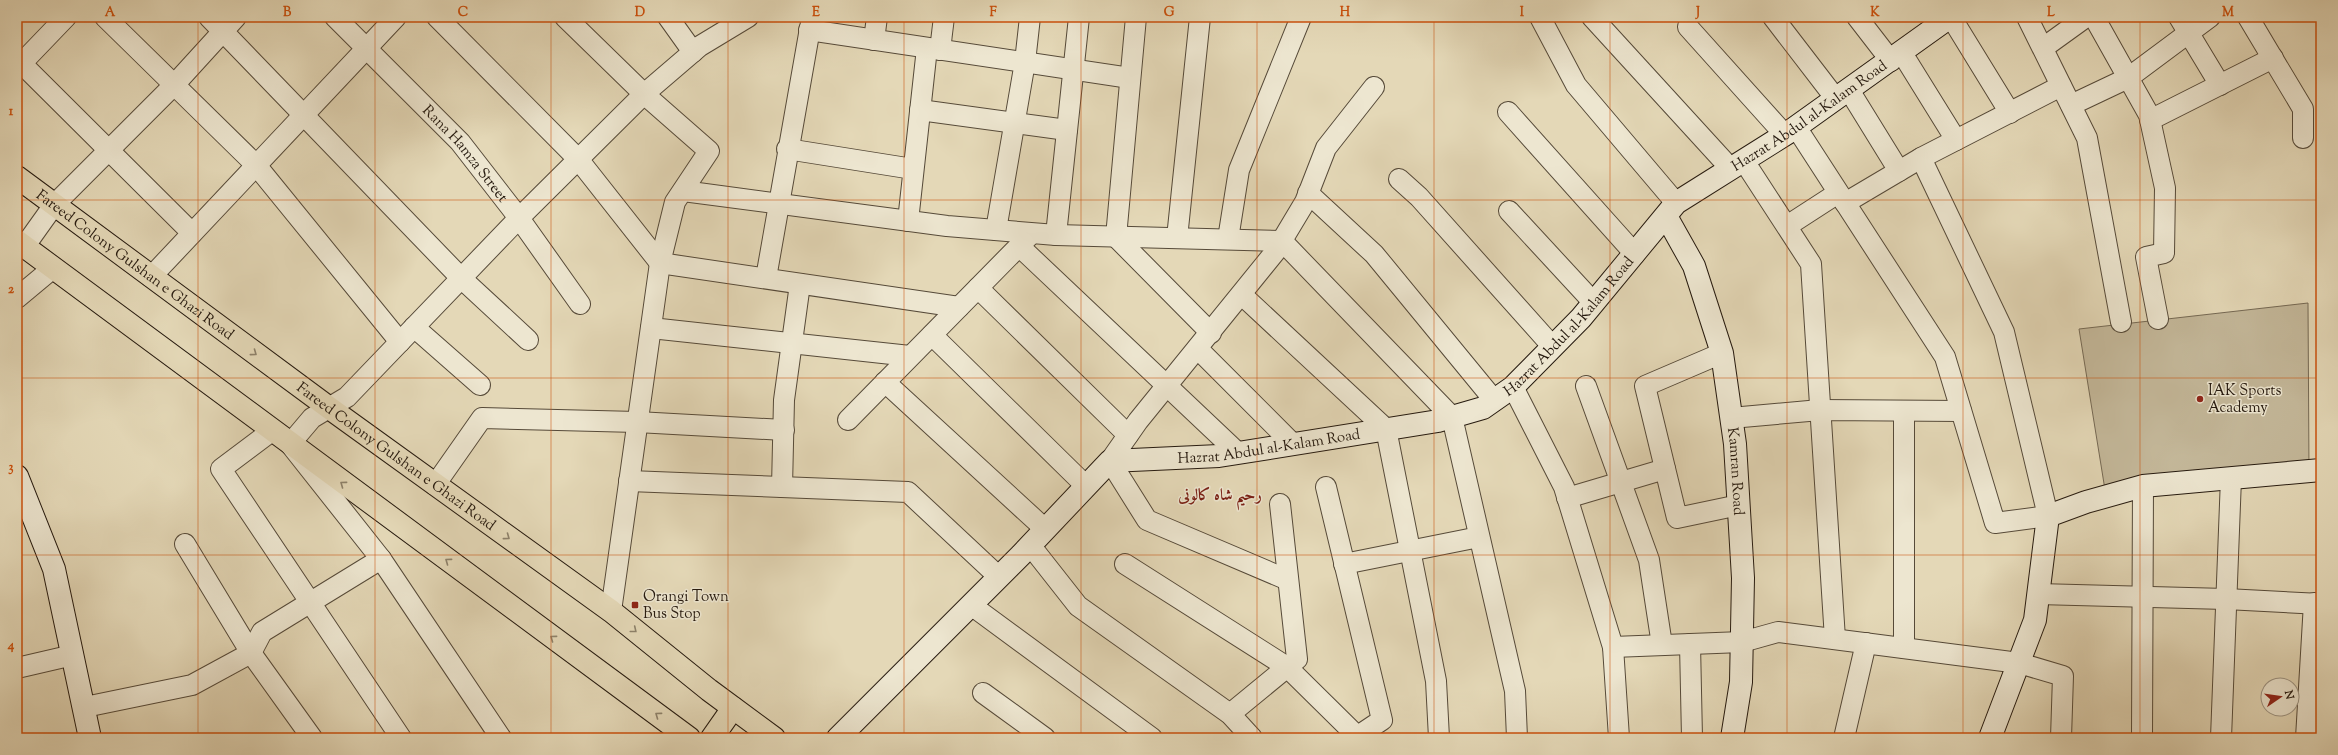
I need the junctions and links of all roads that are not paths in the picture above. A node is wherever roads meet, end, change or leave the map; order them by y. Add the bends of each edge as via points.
1 (66, 17) edge
2 (104, 17) edge
3 (209, 17) edge
4 (236, 17) edge
5 (335, 17) edge
6 (396, 17) edge
7 (437, 17) edge
8 (565, 17) edge
9 (668, 17) edge
10 (748, 17) edge
11 (877, 17) edge
12 (944, 17) edge
13 (1030, 17) edge
14 (1079, 17) edge
15 (1136, 17) edge
16 (1200, 17) edge
17 (1301, 17) edge
18 (1540, 17) edge
19 (1592, 17) edge
20 (1773, 17) edge
21 (1857, 17) edge
22 (2027, 17) edge
23 (2086, 17) edge
24 (2094, 17) edge
25 (2210, 17) edge
26 (2248, 17) edge
27 (1941, 20) edge
28 (810, 24) edge
29 (2184, 25) edge
30 (1688, 27) dead end
31 (223, 32) junction
32 (874, 40) junction
33 (366, 48) junction
34 (2043, 48) junction
35 (933, 49) junction
36 (693, 52) junction
37 (1897, 57) junction
38 (2273, 58) junction
39 (1025, 62) junction
40 (18, 64) edge
41 (1074, 70) junction
42 (1130, 78) junction
43 (2128, 78) junction
44 (174, 85) junction
45 (2220, 85) junction
46 (2061, 86) junction
47 (1374, 87) dead end
48 (644, 94) junction
49 (1843, 95) junction
50 (2071, 105) junction
51 (920, 110) junction
52 (1508, 112) dead end
53 (2010, 113) junction
54 (304, 115) junction
55 (2150, 120) junction
56 (1014, 123) junction
57 (1067, 130) junction
58 (1790, 131) junction
59 (2303, 138) dead end
60 (1956, 140) junction
61 (787, 149) junction
62 (109, 150) junction
63 (1921, 158) junction
64 (578, 159) junction
65 (256, 165) junction
66 (1737, 165) junction
67 (913, 169) junction
68 (1899, 171) junction
69 (17, 177) edge
70 (1399, 179) dead end
71 (683, 191) junction
72 (1308, 193) junction
73 (1842, 198) junction
74 (777, 204) junction
75 (54, 205) junction
76 (1671, 209) junction
77 (1509, 211) dead end
78 (519, 218) junction
79 (908, 221) junction
80 (1787, 226) junction
81 (996, 230) junction
82 (192, 233) junction
83 (1056, 235) junction
84 (1116, 237) junction
85 (1177, 238) junction
86 (1228, 239) junction
87 (1026, 240) junction
88 (1282, 241) junction
89 (21, 244) edge
90 (1635, 254) junction
91 (660, 263) junction
92 (53, 268) junction
93 (151, 277) junction
94 (461, 278) junction
95 (766, 278) junction
96 (800, 284) junction
97 (978, 288) junction
98 (1242, 295) junction
99 (17, 298) edge
100 (1594, 303) junction
101 (580, 304) dead end
102 (959, 307) junction
103 (2158, 319) dead end
104 (2121, 322) dead end
105 (414, 327) junction
106 (651, 328) junction
107 (1211, 333) junction
108 (932, 335) junction
109 (528, 340) dead end
110 (400, 342) junction
111 (791, 343) junction
112 (1553, 347) junction
113 (1198, 349) junction
114 (1722, 353) junction
115 (910, 356) junction
116 (886, 382) junction
117 (480, 385) dead end
118 (1167, 386) junction
119 (1586, 386) dead end
120 (1513, 387) junction
121 (1494, 400) junction
122 (328, 407) junction
123 (1820, 410) junction
124 (1904, 411) junction
125 (1962, 411) junction
126 (1452, 417) junction
127 (1731, 418) junction
128 (848, 420) dead end
129 (637, 422) junction
130 (1386, 429) junction
131 (273, 430) junction
132 (784, 430) junction
133 (1128, 435) junction
134 (290, 444) junction
135 (1293, 444) junction
136 (1238, 453) junction
137 (1110, 460) junction
138 (1666, 468) junction
139 (2321, 470) edge
140 (17, 476) edge
141 (2231, 478) junction
142 (629, 481) junction
143 (1621, 482) junction
144 (435, 485) junction
145 (1086, 486) junction
146 (2143, 486) junction
147 (782, 487) junction
148 (1326, 487) dead end
149 (1567, 498) junction
150 (1280, 504) dead end
151 (1739, 506) junction
152 (2048, 516) junction
153 (1045, 529) junction
154 (1479, 537) junction
155 (185, 544) dead end
156 (1030, 545) junction
157 (1410, 551) junction
158 (381, 559) junction
159 (1125, 564) dead end
160 (1344, 564) junction
161 (999, 577) junction
162 (1288, 580) junction
163 (2038, 594) junction
164 (2144, 596) junction
165 (2226, 599) junction
166 (311, 602) junction
167 (971, 604) junction
168 (2318, 604) edge
169 (611, 611) junction
170 (1835, 639) junction
171 (1742, 642) junction
172 (1866, 643) junction
173 (1690, 644) junction
174 (1662, 645) junction
175 (1613, 648) junction
176 (1904, 648) junction
177 (251, 653) junction
178 (73, 655) junction
179 (2019, 663) junction
180 (1287, 667) junction
181 (17, 668) edge
182 (983, 693) dead end
183 (85, 707) junction
184 (732, 708) junction
185 (1230, 714) junction
186 (1357, 737) edge
187 (90, 738) edge
188 (312, 738) edge
189 (401, 738) edge
190 (501, 738) edge
191 (689, 738) edge
192 (712, 738) edge
193 (774, 738) edge
194 (838, 738) edge
195 (1045, 738) edge
196 (1152, 738) edge
197 (1252, 738) edge
198 (1439, 738) edge
199 (1517, 738) edge
200 (1619, 738) edge
201 (1692, 738) edge
202 (1732, 738) edge
203 (1844, 738) edge
204 (1990, 738) edge
205 (2061, 738) edge
206 (2142, 738) edge
207 (2221, 738) edge
208 (2306, 738) edge

1 - 40 street
2 - 44 street
3 - 31 street
4 - 31 street
5 - 33 street, Rana Hamza Street
6 - 33 street
7 - 64 street
8 - 48 street
9 - 36 street
10 - 36 street
11 - 32 street
12 - 35 street
13 - 39 street
14 - 41 street
15 - 42 street
16 - 85 street
17 - 86 street via 1239,170
18 - 76 street via 1576,85
19 - 66 street
20 - 49 street
21 - 37 street
22 - 34 street
23 - 34 street
24 - 43 street
25 - 29 street
26 - 38 street
27 - 37 street, Hazrat Abdul al-Kalam Road
27 - 53 street
28 - 32 street
28 - 61 street
29 - 43 street
29 - 45 street
30 - 58 street
31 - 44 street
31 - 54 street
32 - 35 street
33 - 54 street
33 - 78 street, Rana Hamza Street via 460,142
34 - 46 street
35 - 39 street
35 - 51 street
36 - 48 street
37 - 49 street, Hazrat Abdul al-Kalam Road
37 - 60 street
38 - 45 street
38 - 59 street via 2303,109
39 - 41 street
39 - 56 street
40 - 62 street
41 - 42 street
41 - 57 street
42 - 84 street
43 - 50 street
43 - 55 street
44 - 62 street
44 - 65 street
45 - 55 street
46 - 50 street
46 - 53 street
47 - 72 street via 1326,148
48 - 64 street
48 - 71 street via 709,151
49 - 58 street, Hazrat Abdul al-Kalam Road
49 - 68 street
50 - 104 street via 2087,138
51 - 56 street
51 - 67 street
52 - 90 street
53 - 60 street
54 - 65 street
54 - 94 street
55 - 103 street via 2165,188 2164,253 2146,257
56 - 57 street
56 - 81 street
57 - 83 street
58 - 66 street, Hazrat Abdul al-Kalam Road
58 - 73 street
60 - 63 street
61 - 67 street
61 - 74 street
62 - 75 street
62 - 82 street
63 - 68 street
63 - 152 street via 2004,332
64 - 78 street
64 - 91 street
65 - 82 street
65 - 110 street
66 - 76 street, Hazrat Abdul al-Kalam Road
66 - 80 street
67 - 79 street
68 - 73 street
69 - 75 main road, Fareed Colony Gulshan e Ghazi Road
70 - 112 street via 1419,197
71 - 74 street
71 - 91 street via 675,202
72 - 88 street
72 - 121 street via 1374,254
73 - 80 street
73 - 125 street via 1945,357
74 - 79 street
74 - 95 street
75 - 89 street
75 - 93 main road, Fareed Colony Gulshan e Ghazi Road
76 - 90 street, Hazrat Abdul al-Kalam Road
76 - 114 street, Kamran Road via 1694,266
77 - 100 street
78 - 94 street
78 - 101 street, Rana Hamza Street
79 - 81 street
80 - 123 street via 1811,264
81 - 87 street
82 - 93 street
83 - 84 street
83 - 87 street
84 - 85 street
84 - 107 street
85 - 86 street
86 - 88 street
87 - 97 street
87 - 118 street
88 - 98 street
88 - 126 street
89 - 92 main road
90 - 100 street, Hazrat Abdul al-Kalam Road
91 - 95 street
91 - 106 street
92 - 99 street
92 - 131 main road
93 -> 122 main road, Fareed Colony Gulshan e Ghazi Road
94 - 105 street
94 - 109 street
95 - 96 street
96 - 102 street
96 - 111 street
97 - 102 street
97 - 133 street
98 - 107 street
98 - 130 street
100 - 112 street, Hazrat Abdul al-Kalam Road
102 - 108 street
105 - 110 street
105 - 117 street
106 - 111 street
106 - 129 street
107 - 113 street
108 - 115 street
108 - 145 street
110 - 122 street via 347,397
111 - 115 street
111 - 132 street via 784,400
112 - 120 street, Hazrat Abdul al-Kalam Road
113 - 118 street
113 - 135 street
114 - 127 street, Kamran Road
114 - 138 street via 1645,386
115 - 116 street
116 - 128 street
116 - 153 street
118 - 133 street
118 - 136 street
119 - 143 street
120 - 121 street, Hazrat Abdul al-Kalam Road
120 - 149 street
121 - 126 street, Hazrat Abdul al-Kalam Road via 1483,408
122 - 134 street via 312,418
122 - 144 main road, Fareed Colony Gulshan e Ghazi Road
123 - 124 street
123 - 127 street
123 - 170 street
124 - 125 street
124 - 176 street
125 - 152 street via 1996,523
126 - 130 street, Hazrat Abdul al-Kalam Road
126 - 154 street
127 - 151 street, Kamran Road
129 - 132 street
129 - 142 street
129 - 144 street via 482,418
130 - 135 street, Hazrat Abdul al-Kalam Road
130 - 157 street
131 - 134 main road
131 - 166 street via 221,469
132 - 147 street
133 - 137 street
134 - 158 street
191 -> 134 main road
135 - 136 street, Hazrat Abdul al-Kalam Road
136 - 137 street, Hazrat Abdul al-Kalam Road
137 - 145 street
137 - 162 street via 1147,520
138 - 143 street
138 - 151 street via 1678,518
139 - 141 street
140 - 178 street via 54,569
141 - 146 street
141 - 165 street
142 - 147 street
142 - 169 street
143 - 149 street
143 - 174 street via 1649,560
144 -> 169 main road, Fareed Colony Gulshan e Ghazi Road
145 - 153 street
146 - 152 street
146 - 164 street
147 - 161 street via 908,492
148 - 160 street
149 - 175 street
150 - 162 street
151 - 171 street, Kamran Road via 1744,578
152 - 163 street
153 - 156 street
154 - 157 street
154 - 199 street via 1515,691
155 - 177 street
156 - 161 street
156 - 185 street via 1078,606
157 - 160 street
157 - 198 street via 1436,681
158 - 166 street
158 - 190 street
159 - 180 street
160 - 186 street via 1382,720
161 - 167 street
162 - 180 street via 1296,659
163 - 164 street
163 - 179 street via 2035,620
164 - 165 street
164 - 206 street
165 - 168 street
165 - 207 street
166 - 177 street via 262,632
166 - 189 street
167 - 194 street
167 - 196 street
168 - 208 street
169 -> 184 main road, Fareed Colony Gulshan e Ghazi Road
170 - 171 street via 1778,632
170 - 172 street
171 - 173 street
171 - 202 street, Kamran Road via 1741,682
172 - 176 street
172 - 203 street
173 - 174 street
173 - 201 street
174 - 175 street
175 - 200 street
176 - 179 street
177 - 183 street via 192,685
177 - 188 street
178 - 181 street
178 - 183 street
179 - 204 street
179 - 205 street via 2063,676
180 - 185 street
180 - 186 street
182 - 195 street
183 - 187 street
184 - 192 main road
184 - 193 main road, Fareed Colony Gulshan e Ghazi Road
185 - 197 street

